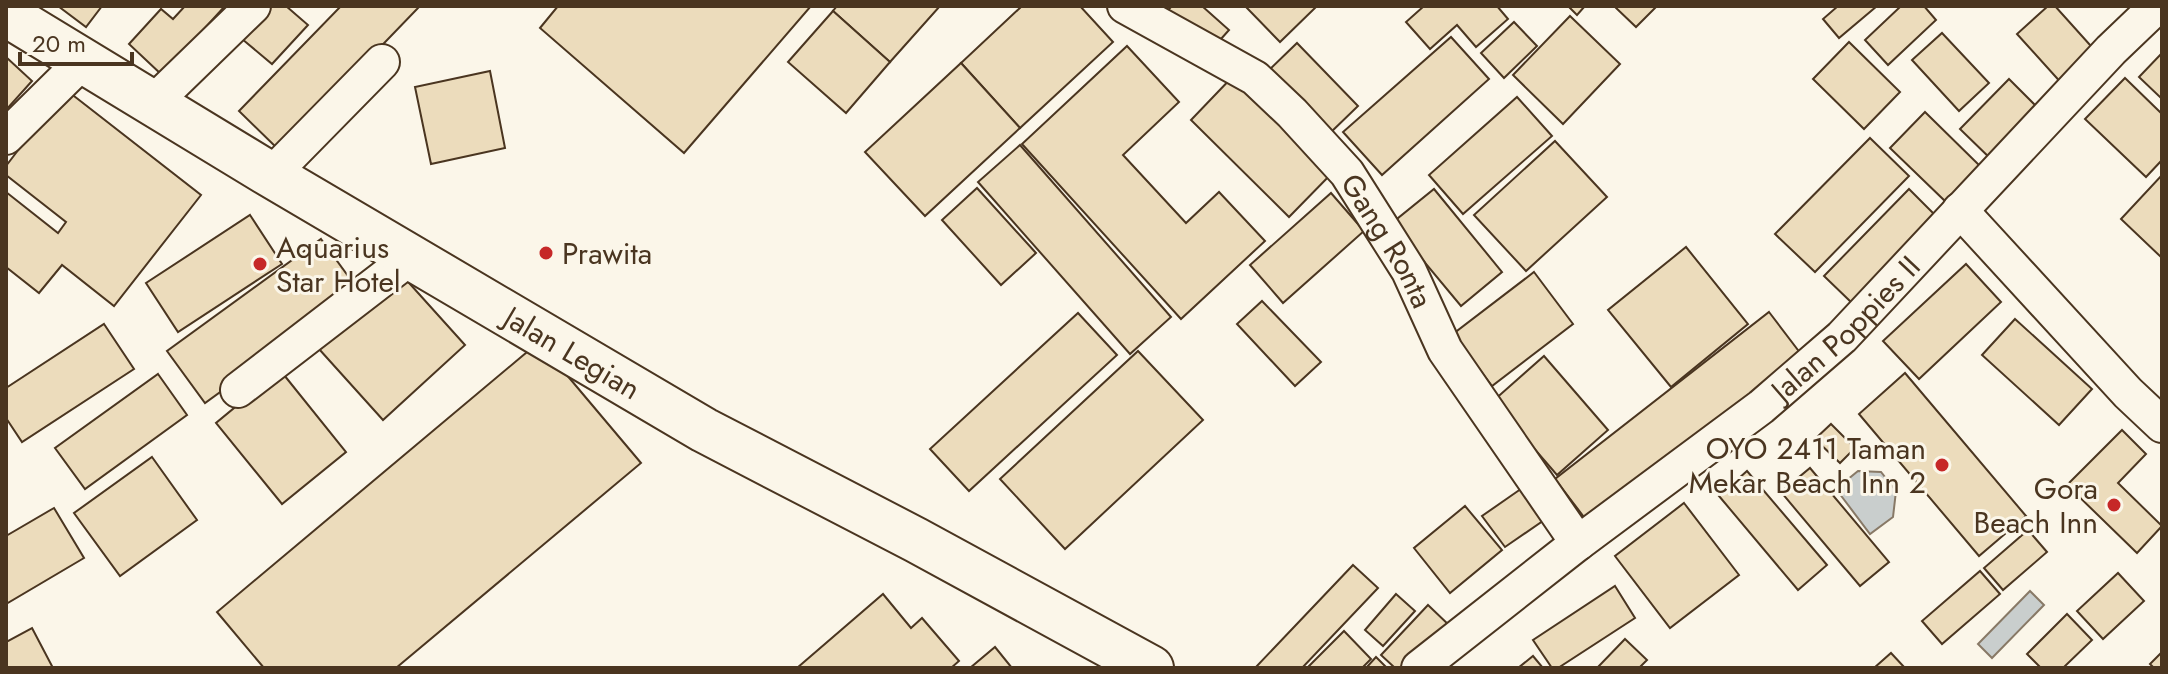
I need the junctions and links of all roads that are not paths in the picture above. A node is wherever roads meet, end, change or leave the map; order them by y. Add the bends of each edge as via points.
1 (253, 6) edge
2 (1125, 6) edge
3 (2157, 6) edge
4 (6, 14) edge
5 (83, 61) junction
6 (382, 62) dead end
7 (153, 103) junction
8 (6, 137) edge
9 (271, 175) junction
10 (1960, 210) junction
11 (411, 257) junction
12 (238, 390) dead end
13 (2162, 425) edge
14 (1578, 543) junction
15 (1151, 668) edge
16 (1419, 668) edge

1 - 7 street
2 - 14 street, Gang Ronta via 1255,78 1347,173 1409,271 1445,350
3 - 10 street, Jalan Poppies II
4 - 5 main road, Jalan Legian
5 - 7 main road, Jalan Legian
5 - 8 street
6 - 9 street
7 - 9 main road, Jalan Legian
9 - 11 main road, Jalan Legian
10 - 13 street
10 - 14 street, Jalan Poppies II via 1842,337 1761,407
11 - 12 street
11 - 15 main road, Jalan Legian via 704,430
14 - 16 street, Jalan Poppies II

